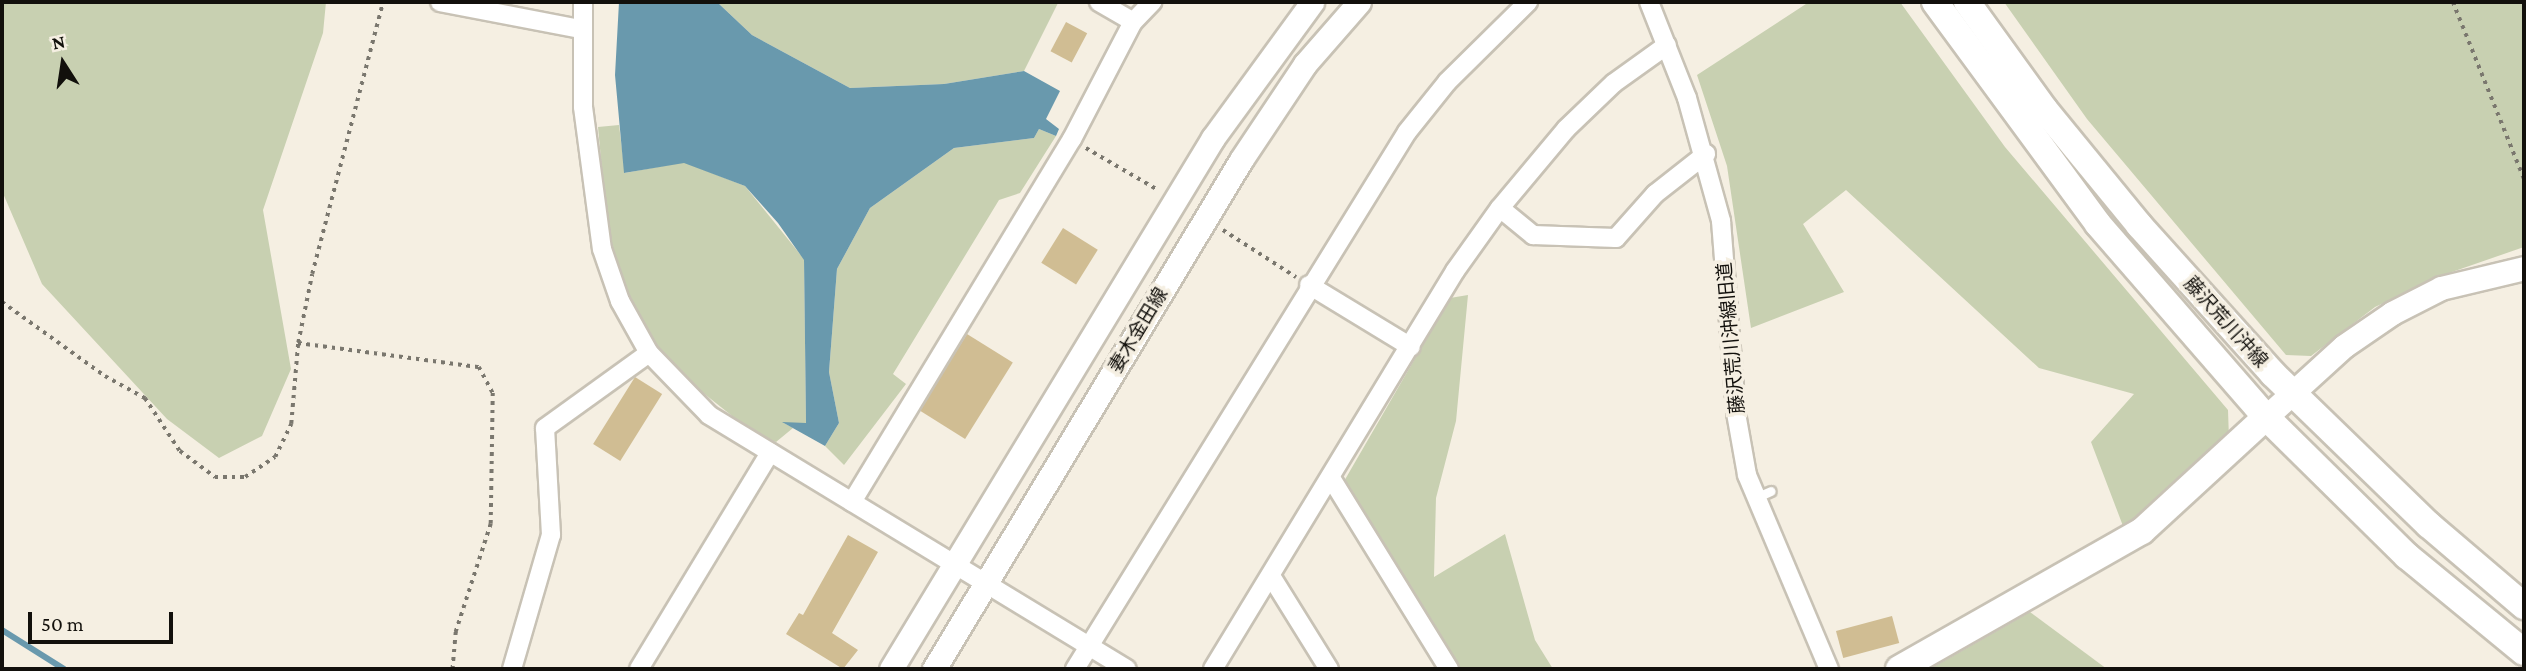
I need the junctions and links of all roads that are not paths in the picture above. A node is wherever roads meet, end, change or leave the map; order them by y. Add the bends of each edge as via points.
1 (440, 2) edge
2 (583, 2) edge
3 (1099, 2) edge
4 (1152, 2) edge
5 (1312, 2) edge
6 (1359, 2) edge
7 (1528, 2) edge
8 (1649, 2) edge
9 (1935, 2) edge
10 (1967, 2) edge
11 (477, 5) edge
12 (1133, 22) junction
13 (580, 29) junction
14 (1667, 45) junction
15 (1706, 155) junction
16 (1500, 208) junction
17 (2524, 268) edge
18 (1309, 285) junction
19 (1411, 347) junction
20 (649, 354) junction
21 (2291, 393) junction
22 (2266, 417) junction
23 (770, 453) junction
24 (1331, 478) junction
25 (852, 502) junction
26 (955, 564) junction
27 (1271, 576) junction
28 (987, 583) junction
29 (2524, 606) edge
30 (1089, 646) junction
31 (2524, 652) edge
32 (1444, 667) edge
33 (512, 669) edge
34 (639, 669) edge
35 (891, 669) edge
36 (934, 669) edge
37 (1075, 669) edge
38 (1127, 669) edge
39 (1213, 669) edge
40 (1329, 669) edge
41 (1829, 669) edge
42 (1899, 669) edge

1 - 11 street
2 - 13 street
3 - 12 street
4 - 12 street
5 - 26 street, 妻木金田線 via 1213,138
6 - 28 street, 妻木金田線 via 1306,64 1241,160
7 - 18 street via 1447,82 1407,132
8 - 14 street, 藤沢荒川沖線旧道
9 - 22 main road, 藤沢荒川沖線 via 2098,223
10 - 21 main road, 藤沢荒川沖線 via 2045,110 2130,215
11 - 13 street
12 - 25 street via 1072,139
13 - 20 street via 588,154 602,248 620,301
14 - 15 street, 藤沢荒川沖線旧道
14 - 16 street via 1614,83 1566,129
15 - 16 street via 1655,194 1616,237 1532,235
15 - 41 street, 藤沢荒川沖線旧道 via 1721,221 1736,413
16 - 19 street
17 - 21 street via 2441,288 2392,313 2344,346
18 - 19 street
18 - 30 street
19 - 24 street
20 - 23 street via 709,415
20 - 33 street via 545,428 551,535
21 - 22 street
21 - 29 main road, 藤沢荒川沖線
22 - 31 main road, 藤沢荒川沖線 via 2407,556
22 - 42 main road via 2142,531
23 - 25 street
23 - 34 street
24 - 27 street
24 - 32 street
25 - 26 street
26 - 28 street
26 - 35 street, 妻木金田線
27 - 39 street
27 - 40 street
28 - 30 street
28 - 36 street, 妻木金田線
30 - 37 street
30 - 38 street

